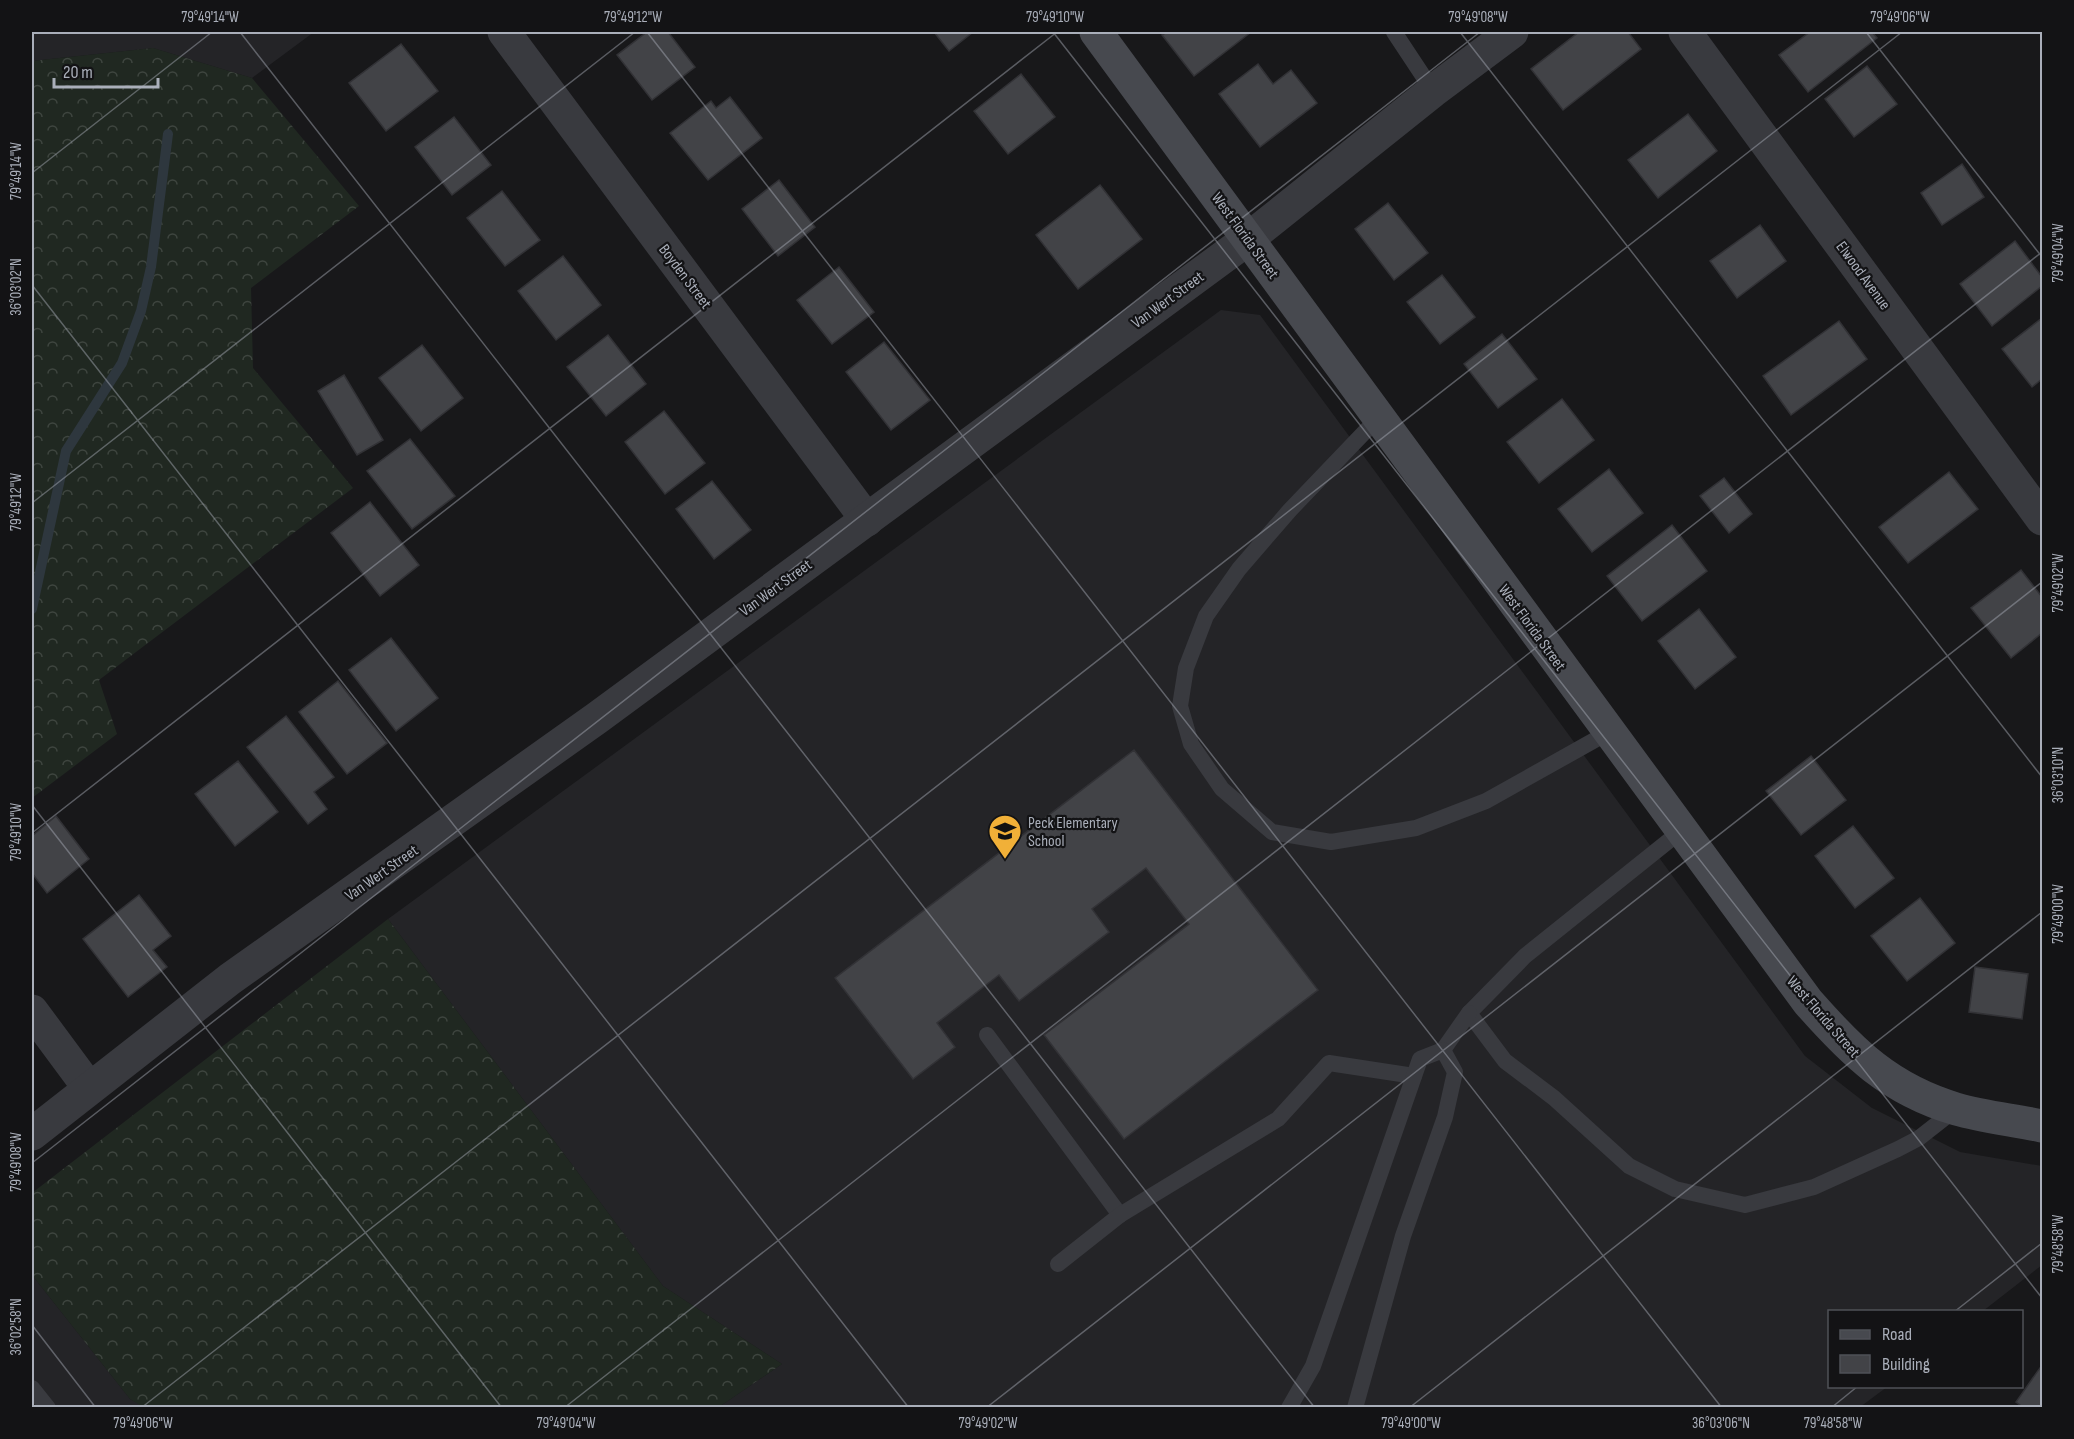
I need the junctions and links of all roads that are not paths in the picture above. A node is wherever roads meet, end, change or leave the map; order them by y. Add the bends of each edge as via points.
1 (504, 32) edge
2 (1096, 32) edge
3 (1394, 32) edge
4 (1512, 32) edge
5 (1684, 32) edge
6 (1433, 91) junction
7 (1248, 239) junction
8 (1379, 417) junction
9 (2043, 519) edge
10 (867, 520) junction
11 (1609, 732) junction
12 (1681, 831) junction
13 (32, 1011) edge
14 (1469, 1013) junction
15 (987, 1035) dead end
16 (1443, 1050) junction
17 (1413, 1076) junction
18 (89, 1088) junction
19 (1956, 1109) junction
20 (2043, 1125) edge
21 (32, 1134) edge
22 (1120, 1215) junction
23 (1058, 1264) dead end
24 (32, 1388) edge
25 (48, 1407) edge
26 (1289, 1407) edge
27 (1355, 1407) edge

1 - 10 street, Boyden Street
2 - 7 main road, West Florida Street
3 - 6 lane
4 - 6 street, Van Wert Street
5 - 9 street, Elwood Avenue
6 - 7 street, Van Wert Street
7 - 8 main road, West Florida Street
7 - 10 street, Van Wert Street
8 - 11 main road, West Florida Street
8 - 11 lane via 1290,510 1206,616 1186,668 1180,706 1191,744 1222,789 1272,832 1331,842 1416,828 1486,801
10 - 18 street, Van Wert Street via 230,979
11 - 12 main road, West Florida Street
12 - 14 lane via 1525,956
12 - 19 main road, West Florida Street via 1808,1002 1861,1058 1892,1081
13 - 18 street
14 - 16 lane
14 - 19 lane via 1505,1061 1554,1098 1629,1166 1675,1190 1745,1205 1814,1187 1898,1149
15 - 22 lane
16 - 17 lane via 1420,1059
16 - 27 lane via 1455,1072 1445,1118 1403,1236
17 - 22 lane via 1329,1063 1278,1119
17 - 26 lane via 1313,1366
18 - 21 street, Van Wert Street
19 - 20 main road, West Florida Street
22 - 23 lane
24 - 25 lane

